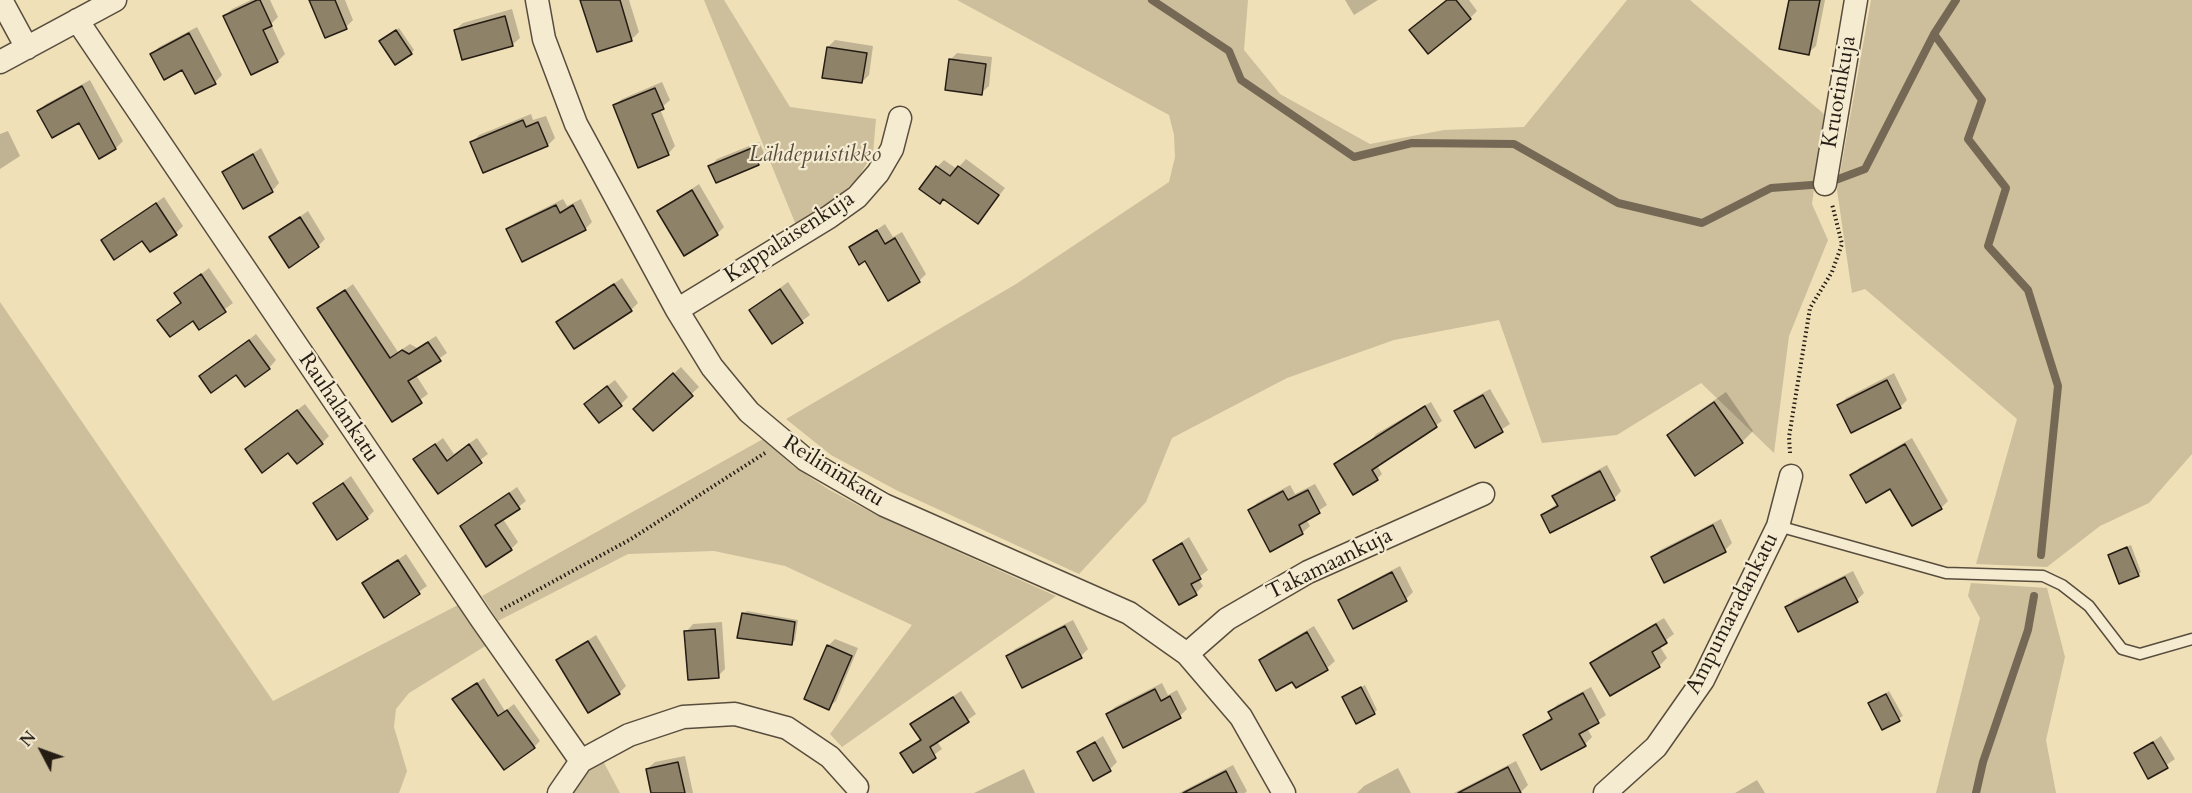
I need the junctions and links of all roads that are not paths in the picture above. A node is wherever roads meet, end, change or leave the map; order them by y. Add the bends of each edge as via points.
1 (1, 0) edge
2 (115, 0) edge
3 (537, 0) edge
4 (1856, 0) edge
5 (77, 20) junction
6 (27, 48) junction
7 (0, 62) edge
8 (900, 118) dead end
9 (1825, 184) road end
10 (677, 310) junction
11 (1791, 476) road end
12 (1483, 494) dead end
13 (1778, 526) junction
14 (2192, 639) edge
15 (1187, 654) junction
16 (581, 761) junction
17 (858, 786) dead end
18 (559, 793) edge
19 (1284, 793) edge
20 (1605, 793) edge

1 - 6 street
2 - 5 street
3 - 10 street, Reilininkatu via 544,39 576,124
4 - 9 street, Kruotinkuja
5 - 6 street
5 - 16 street, Rauhalankatu
6 - 7 street
8 - 10 street, Kappalaisenkuja via 892,149 857,197
10 - 15 street, Reilininkatu via 712,368 749,412 806,460 884,505 1130,613
11 - 13 street, Ampumaradankatu
12 - 15 street, Takamaankuja via 1308,572 1227,620
13 - 14 lane via 1946,573 2043,576 2089,606 2122,649 2140,654
13 - 20 street, Ampumaradankatu via 1703,680 1656,747
15 - 19 street, Reilininkatu via 1241,717
16 - 17 street via 629,735 683,717 735,714 787,728 830,757
16 - 18 street

